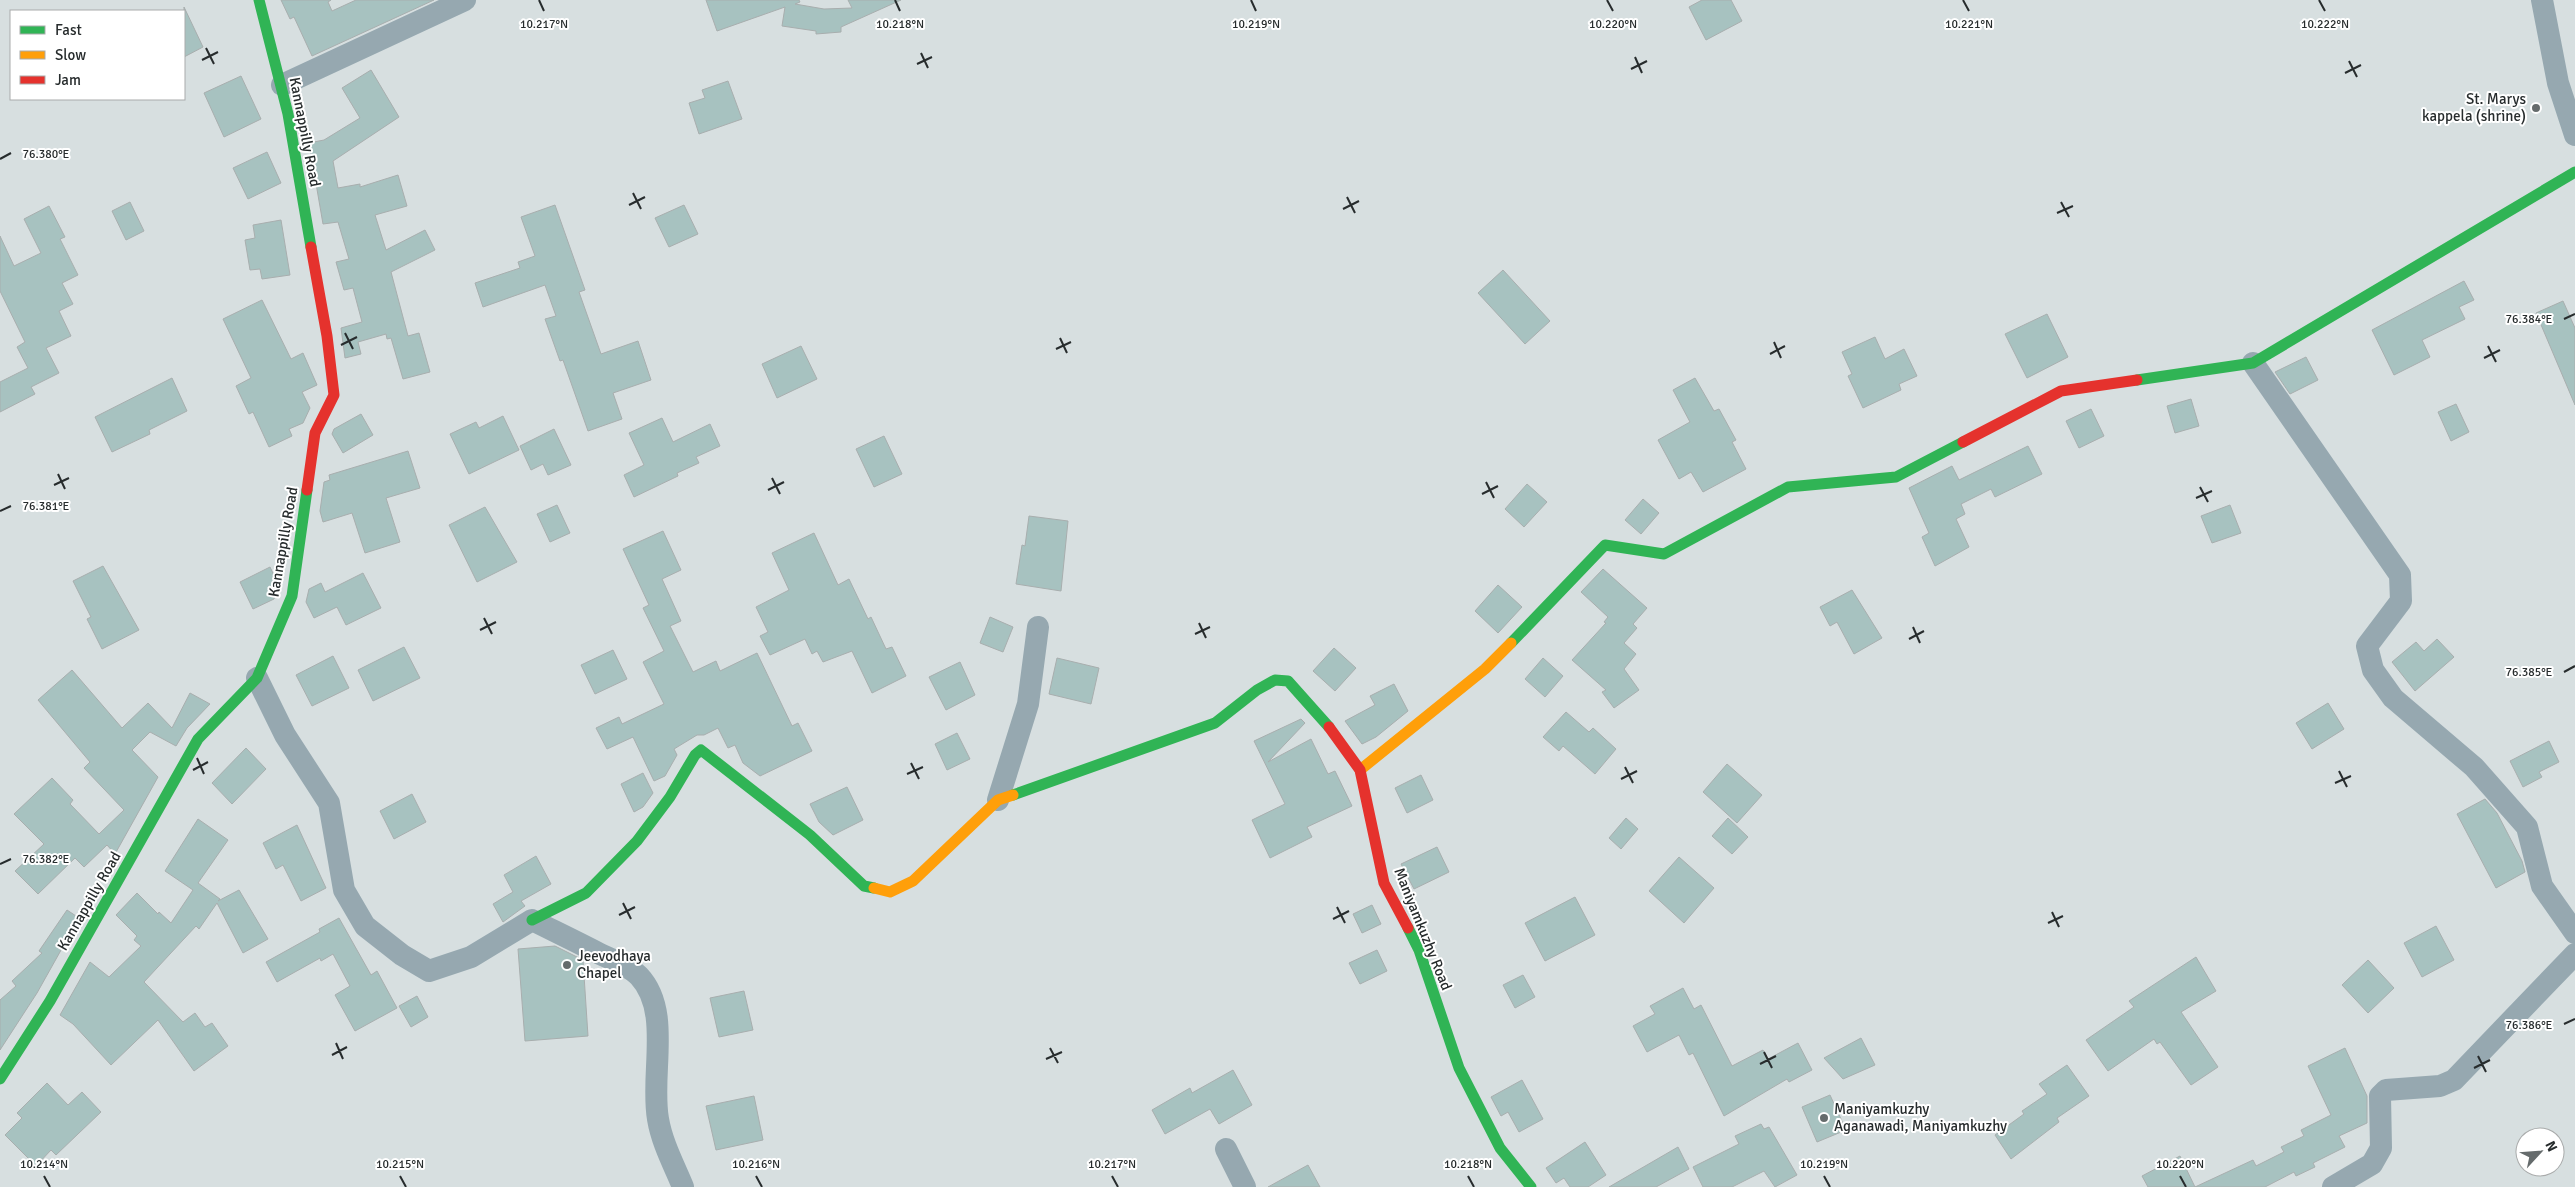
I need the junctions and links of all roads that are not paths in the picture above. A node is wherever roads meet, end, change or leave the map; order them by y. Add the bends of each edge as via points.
1 (259, 0) edge
2 (465, 0) edge
3 (2542, 0) edge
4 (2566, 81) edge
5 (282, 85) junction
6 (2575, 135) edge
7 (2575, 172) edge
8 (2253, 363) junction
9 (1038, 627) dead end
10 (256, 678) junction
11 (1360, 770) junction
12 (998, 800) junction
13 (532, 920) junction
14 (2575, 933) edge
15 (2575, 954) edge
16 (0, 1079) edge
17 (1226, 1149) dead end
18 (683, 1187) edge
19 (1246, 1187) edge
20 (1531, 1187) edge
21 (2333, 1187) edge

1 - 5 street, Kannappilly Road
2 - 5 street
3 - 4 street
4 - 6 street
5 - 10 street, Kannappilly Road via 327,336 334,395 315,433 292,596
7 - 8 street
8 - 11 street via 2061,391 1896,477 1788,487 1664,554 1605,546 1485,669
8 - 14 street via 2400,575 2401,601 2367,646 2372,670 2393,698 2474,767 2527,827 2542,886
9 - 12 street via 1028,704
10 - 13 street via 286,735 329,804 344,890 365,926 429,971 471,957
10 - 16 street, Kannappilly Road via 198,739 50,1001
11 - 12 street, Maniyamkuzhy Road via 1339,738 1288,682 1275,680 1215,723
11 - 20 street, Maniyamkuzhy Road via 1384,883 1418,950 1459,1068 1500,1148
12 - 13 street via 913,881 890,892 864,886 810,835 701,750 695,754 670,797 638,841 586,893
13 - 18 street via 625,966 639,976 650,991 658,1026 658,1120
15 - 21 street via 2454,1080 2440,1086 2386,1090 2380,1096 2381,1148 2372,1164
17 - 19 street

